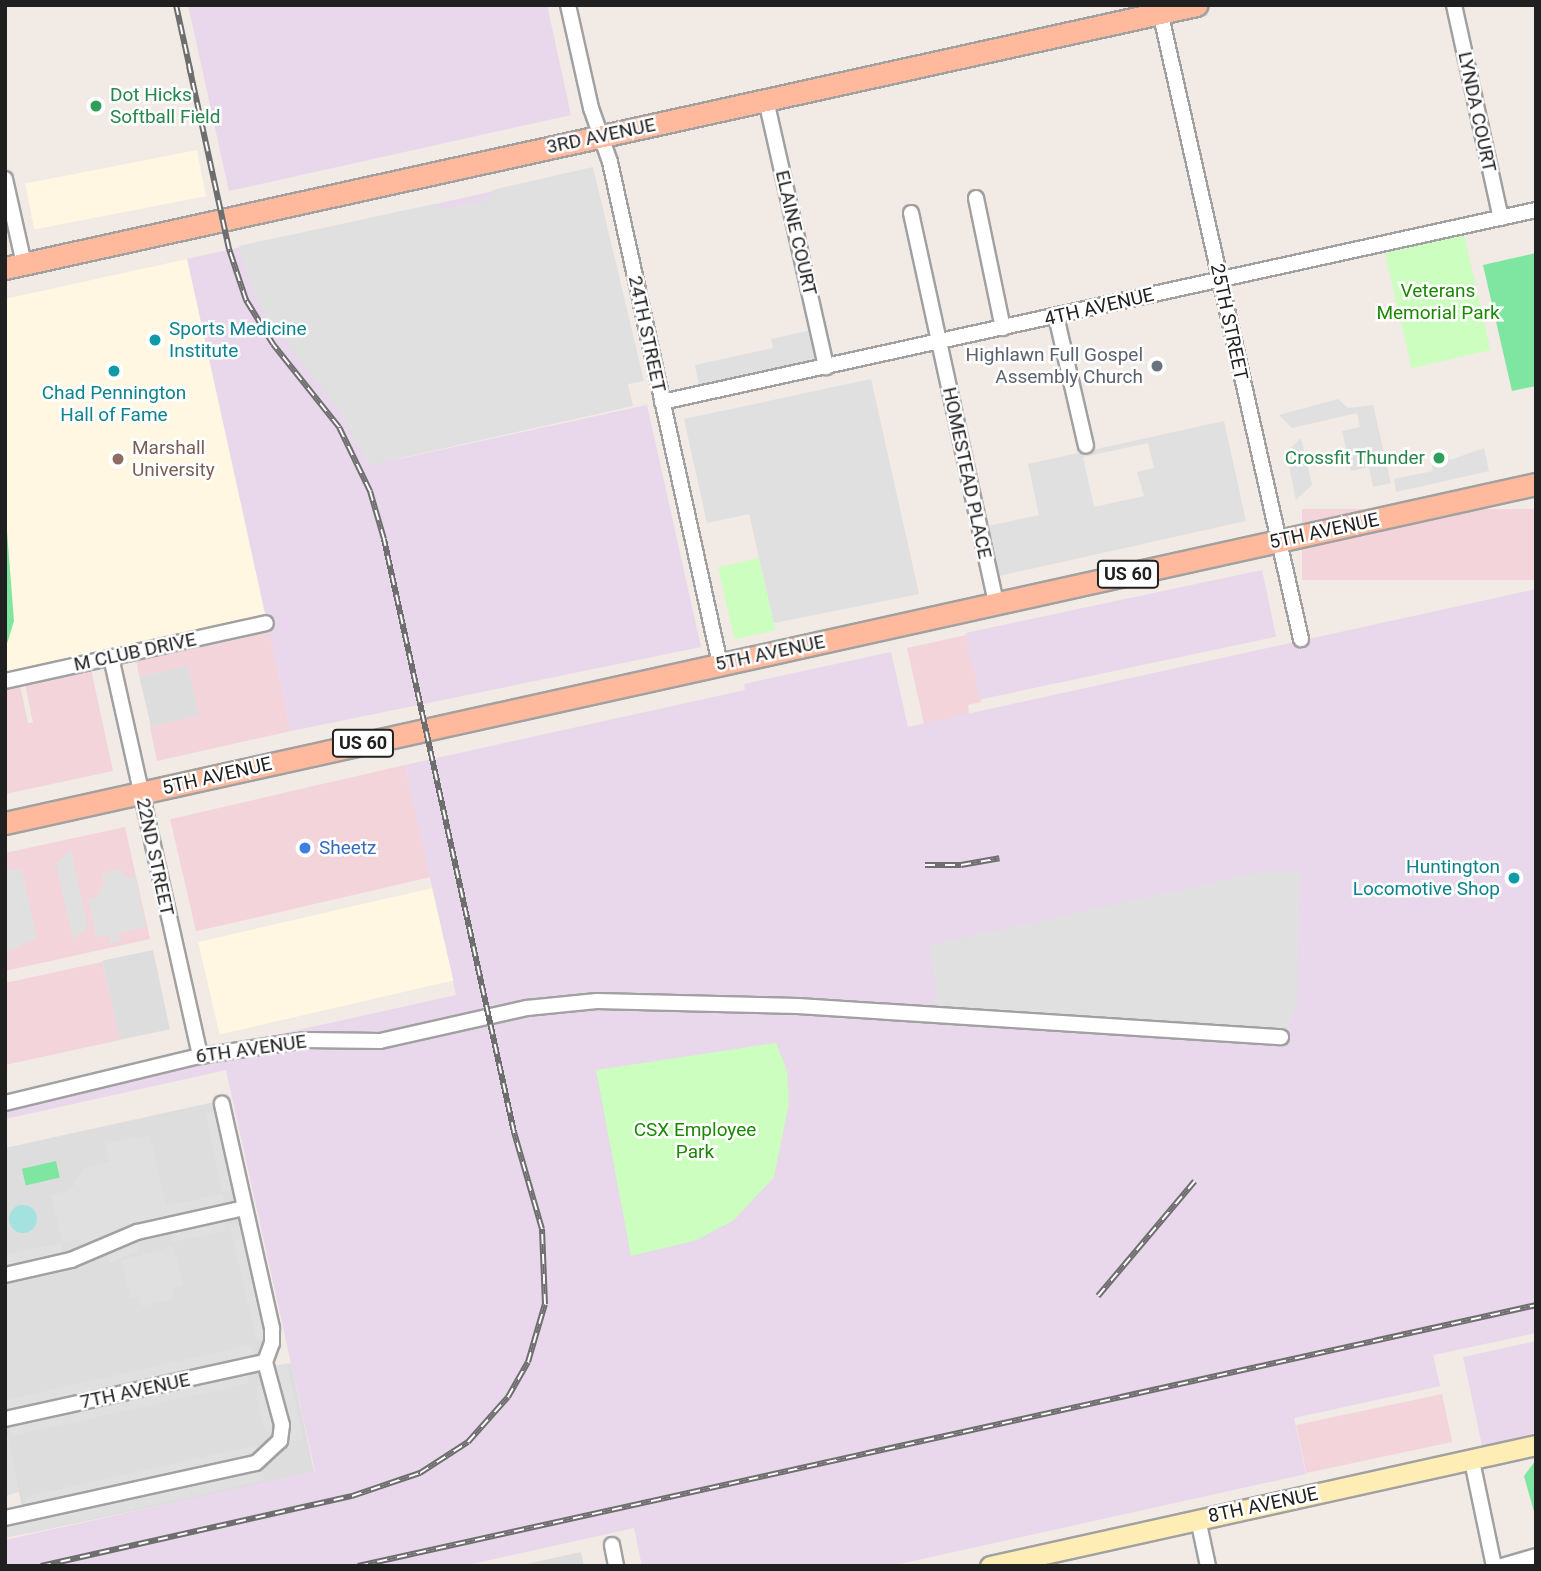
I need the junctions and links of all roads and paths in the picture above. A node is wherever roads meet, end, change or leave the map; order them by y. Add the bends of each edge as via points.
1 (568, 5) edge
2 (1196, 5) edge
3 (1454, 5) edge
4 (1159, 9) edge
5 (766, 100) junction
6 (601, 136) junction
7 (5, 179) edge
8 (976, 198) dead end
9 (1536, 210) edge
10 (911, 213) dead end
11 (1501, 218) junction
12 (15, 266) edge
13 (1220, 279) junction
14 (1056, 316) junction
15 (1003, 328) junction
16 (939, 342) junction
17 (826, 367) junction
18 (662, 402) junction
19 (1086, 446) dead end
20 (1536, 484) edge
21 (1277, 541) junction
22 (996, 603) junction
23 (266, 623) dead end
24 (1301, 639) dead end
25 (111, 657) junction
26 (720, 664) junction
27 (5, 681) edge
28 (141, 792) junction
29 (5, 823) edge
30 (1281, 1037) dead end
31 (200, 1056) junction
32 (5, 1103) edge
33 (222, 1104) dead end
34 (244, 1208) junction
35 (5, 1275) edge
36 (265, 1362) junction
37 (5, 1419) edge
38 (1536, 1446) edge
39 (1472, 1461) junction
40 (5, 1517) edge
41 (1198, 1519) junction
42 (612, 1545) dead end
43 (1536, 1556) edge
44 (616, 1566) edge
45 (990, 1566) edge
46 (1208, 1566) edge
47 (1494, 1566) edge
48 (1502, 1566) edge

1 - 6 street, 24TH STREET
2 - 4 main road, 3RD AVENUE
3 - 11 street, LYNDA COURT
4 - 5 main road, 3RD AVENUE
4 - 13 street, 25TH STREET
5 - 6 main road, 3RD AVENUE
5 - 17 street, ELAINE COURT
6 - 12 main road, 3RD AVENUE
6 - 18 street, 24TH STREET
7 - 12 street
8 - 15 street
9 - 11 street, 4TH AVENUE
10 - 16 street, HOMESTEAD PLACE
11 - 13 street, 4TH AVENUE
13 - 14 street, 4TH AVENUE
13 - 21 street, 25TH STREET
14 - 15 street, 4TH AVENUE
14 - 19 street
15 - 16 street, 4TH AVENUE
16 - 17 street, 4TH AVENUE
16 - 22 street, HOMESTEAD PLACE
17 - 18 street, 4TH AVENUE
18 - 26 street, 24TH STREET
20 - 21 main road, 5TH AVENUE / US 60
21 - 22 main road, 5TH AVENUE / US 60
21 - 24 street, 25TH STREET
22 - 26 main road, 5TH AVENUE / US 60
23 - 25 street, M CLUB DRIVE
25 - 27 street, M CLUB DRIVE
25 - 28 street, 22ND STREET
26 - 28 main road, 5TH AVENUE / US 60
28 - 29 main road, 5TH AVENUE / US 60
28 - 31 street, 22ND STREET
30 - 31 street, 6TH AVENUE via 735,1003 597,1001 499,1014 380,1041 306,1040
31 - 32 street, 6TH AVENUE
33 - 34 street
34 - 35 street via 137,1232 71,1260
34 - 36 street via 273,1336
36 - 37 street, 7TH AVENUE
36 - 40 street via 282,1425 276,1448 256,1463
38 - 39 main road, 8TH AVENUE
39 - 41 main road, 8TH AVENUE
39 - 47 street
41 - 45 main road, 8TH AVENUE
41 - 46 street
42 - 44 street
43 - 48 street

